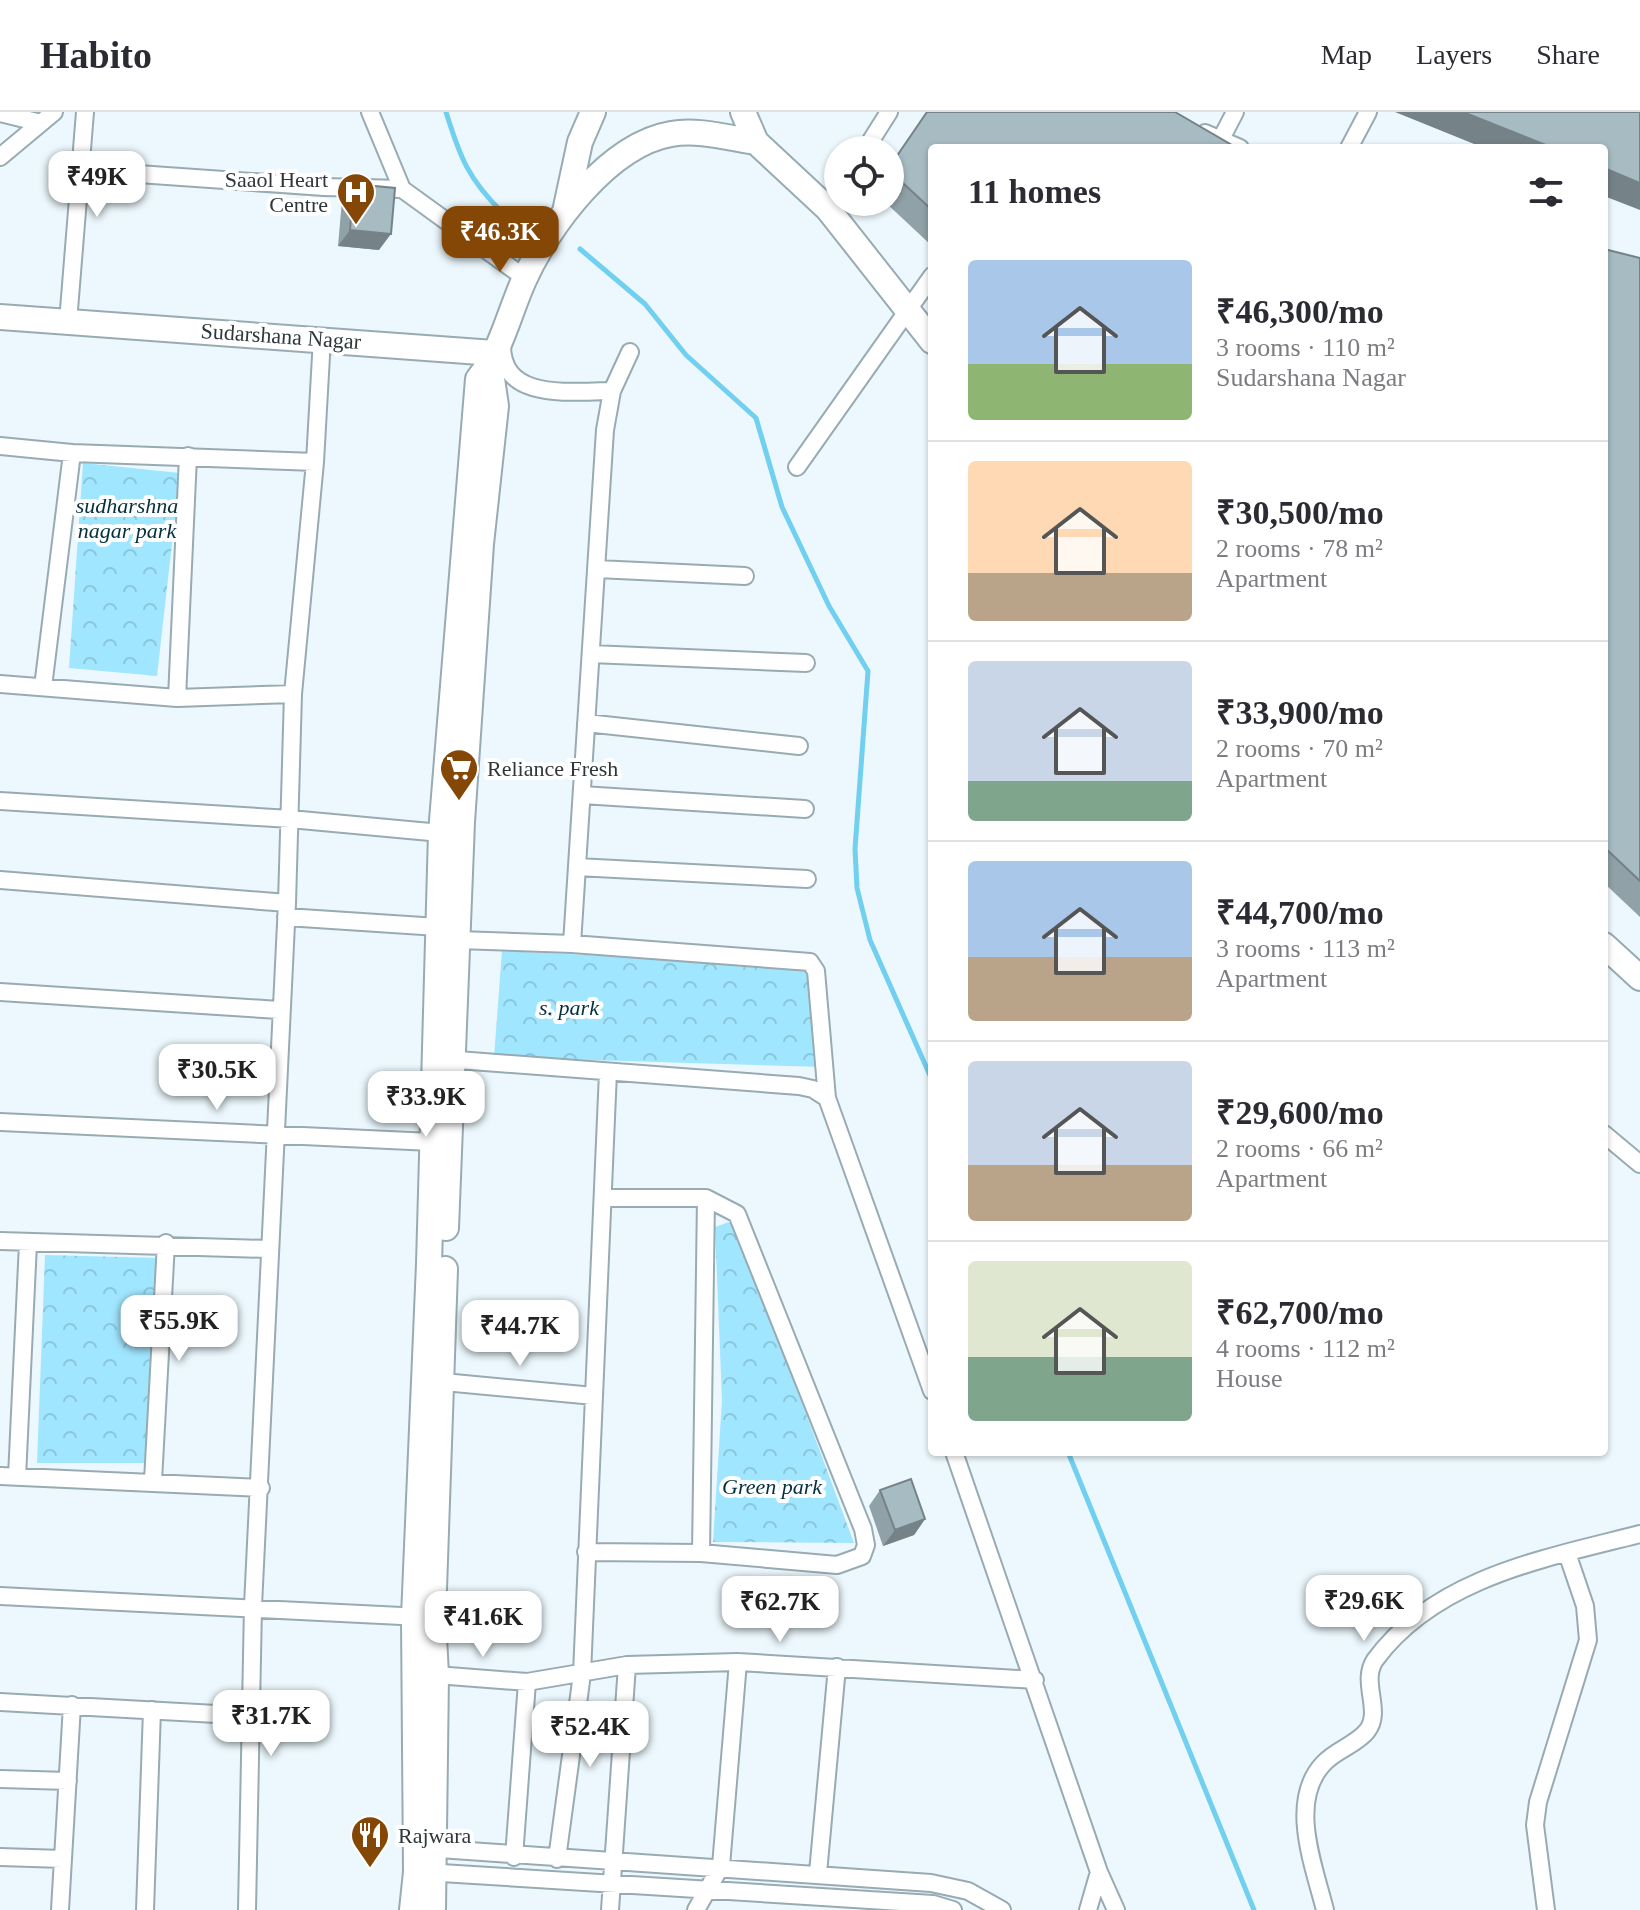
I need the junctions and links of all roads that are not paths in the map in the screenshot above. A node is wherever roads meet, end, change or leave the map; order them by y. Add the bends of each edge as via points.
1 (85, 112) edge
2 (370, 112) edge
3 (593, 112) edge
4 (743, 112) edge
5 (889, 112) edge
6 (1235, 112) edge
7 (1368, 112) edge
8 (0, 113) edge
9 (48, 117) edge
10 (1191, 126) edge
11 (874, 136) edge
12 (1221, 139) junction
13 (756, 142) junction
14 (1232, 144) edge
15 (1351, 144) edge
16 (0, 157) edge
17 (81, 170) junction
18 (402, 189) junction
19 (824, 193) edge
20 (566, 207) junction
21 (844, 216) edge
22 (525, 278) junction
23 (928, 282) edge
24 (907, 311) junction
25 (0, 317) edge
26 (68, 322) junction
27 (928, 336) edge
28 (322, 338) junction
29 (495, 351) junction
30 (630, 352) dead end
31 (612, 391) junction
32 (0, 446) edge
33 (72, 453) junction
34 (188, 456) junction
35 (315, 462) junction
36 (797, 467) dead end
37 (597, 569) junction
38 (745, 576) dead end
39 (591, 654) junction
40 (806, 663) dead end
41 (0, 684) edge
42 (43, 687) junction
43 (293, 694) junction
44 (177, 698) junction
45 (586, 723) junction
46 (799, 746) dead end
47 (582, 795) junction
48 (0, 801) edge
49 (805, 809) dead end
50 (290, 819) junction
51 (441, 833) junction
52 (577, 867) junction
53 (807, 879) dead end
54 (0, 880) edge
55 (287, 910) junction
56 (448, 933) junction
57 (572, 944) junction
58 (1608, 949) edge
59 (1640, 978) edge
60 (0, 992) edge
61 (279, 1010) junction
62 (444, 1059) junction
63 (608, 1072) junction
64 (827, 1098) junction
65 (0, 1122) edge
66 (275, 1135) junction
67 (1608, 1137) edge
68 (432, 1142) junction
69 (1640, 1164) edge
70 (603, 1198) junction
71 (706, 1198) junction
72 (0, 1241) edge
73 (28, 1243) junction
74 (166, 1243) junction
75 (267, 1249) junction
76 (928, 1380) edge
77 (433, 1381) junction
78 (594, 1396) junction
79 (955, 1456) edge
80 (9, 1476) edge
81 (153, 1481) junction
82 (261, 1488) junction
83 (1640, 1534) edge
84 (586, 1552) junction
85 (701, 1553) junction
86 (1567, 1553) junction
87 (0, 1596) edge
88 (253, 1606) junction
89 (423, 1618) junction
90 (738, 1662) junction
91 (627, 1665) junction
92 (837, 1667) junction
93 (582, 1674) junction
94 (436, 1675) junction
95 (1035, 1680) junction
96 (527, 1682) junction
97 (0, 1702) edge
98 (72, 1705) junction
99 (152, 1710) junction
100 (252, 1716) junction
101 (0, 1779) edge
102 (68, 1781) junction
103 (0, 1857) edge
104 (514, 1857) junction
105 (63, 1859) junction
106 (557, 1859) junction
107 (425, 1860) junction
108 (612, 1863) junction
109 (721, 1866) junction
110 (1099, 1872) junction
111 (818, 1873) junction
112 (867, 1877) junction
113 (611, 1882) junction
114 (709, 1888) junction
115 (968, 1891) junction
116 (864, 1905) edge
117 (60, 1910) edge
118 (145, 1910) edge
119 (247, 1910) edge
120 (412, 1910) edge
121 (433, 1910) edge
122 (610, 1910) edge
123 (696, 1910) edge
124 (956, 1910) edge
125 (1002, 1910) edge
126 (1088, 1910) edge
127 (1116, 1910) edge
128 (1325, 1910) edge
129 (1546, 1910) edge

1 - 17 street
2 - 18 street
3 - 20 street via 580,142
4 - 13 street
5 - 11 street
6 - 12 street
7 - 15 street
8 - 9 street
9 - 16 street
10 - 12 street
12 - 14 street
13 - 19 street
13 - 20 street via 687,134 651,140
17 - 18 street
17 - 26 street
18 - 22 street
20 - 22 street
21 - 24 street
22 - 29 street
23 - 24 street
24 - 27 street
24 - 36 street
25 - 26 street, Sudarshana Nagar
26 - 28 street, Sudarshana Nagar
28 - 29 street, Sudarshana Nagar
28 - 35 street
29 - 31 street via 516,380 551,391
29 - 51 street via 478,379 474,405
29 - 56 street via 496,406
30 - 31 street
31 - 37 street
32 - 33 street
33 - 34 street
33 - 42 street
34 - 35 street
34 - 44 street
35 - 43 street
37 - 38 street
37 - 39 street
39 - 40 street
39 - 45 street
41 - 42 street
42 - 44 street
43 - 44 street
43 - 50 street
45 - 46 street
45 - 47 street
47 - 49 street
47 - 52 street
48 - 50 street
50 - 51 street
50 - 55 street
51 - 56 street
52 - 53 street
52 - 57 street
54 - 55 street
55 - 56 street
55 - 61 street
56 - 57 street
56 - 62 street
57 - 64 street via 810,962 816,971
58 - 59 street
60 - 61 street
61 - 66 street
62 - 63 street
62 - 68 street
62 - 77 street
63 - 64 street via 799,1086
63 - 70 street
64 - 76 street
65 - 66 street
66 - 68 street
66 - 75 street
67 - 69 street
68 - 77 street
70 - 71 street
70 - 78 street
71 - 85 street
71 - 85 street via 737,1214 866,1545 862,1556 837,1565
72 - 73 street
73 - 74 street
73 - 80 street
74 - 75 street
74 - 81 street
75 - 82 street
77 - 78 street
77 - 89 street
78 - 84 street
79 - 95 street
80 - 81 street
81 - 82 street
82 - 88 street
83 - 86 street
84 - 85 street
84 - 93 street
86 - 128 street via 1470,1585 1400,1634 1375,1661 1369,1677 1371,1723 1324,1762 1311,1781 1305,1809
86 - 129 street via 1589,1622 1588,1640 1538,1802 1535,1825
87 - 88 street
88 - 89 street
88 - 100 street
89 - 94 street
89 - 107 street
90 - 91 street
90 - 92 street
90 - 109 street
91 - 93 street
91 - 108 street
92 - 95 street
92 - 111 street
93 - 96 street
93 - 106 street
94 - 96 street
94 - 107 street
95 - 110 street
96 - 104 street
97 - 98 street
98 - 99 street
98 - 102 street
99 - 100 street
99 - 118 street
100 - 119 street
101 - 102 street
102 - 105 street
103 - 105 street
104 - 106 street
104 - 107 street
105 - 117 street
106 - 108 street
107 - 113 street
107 - 120 street
107 - 121 street
108 - 109 street
108 - 113 street
109 - 111 street
109 - 114 street
110 - 126 street
110 - 127 street
111 - 112 street
112 - 115 street
112 - 116 street
113 - 114 street
113 - 122 street
114 - 116 street
114 - 123 street
115 - 124 street
115 - 125 street
116 - 124 street via 933,1904

